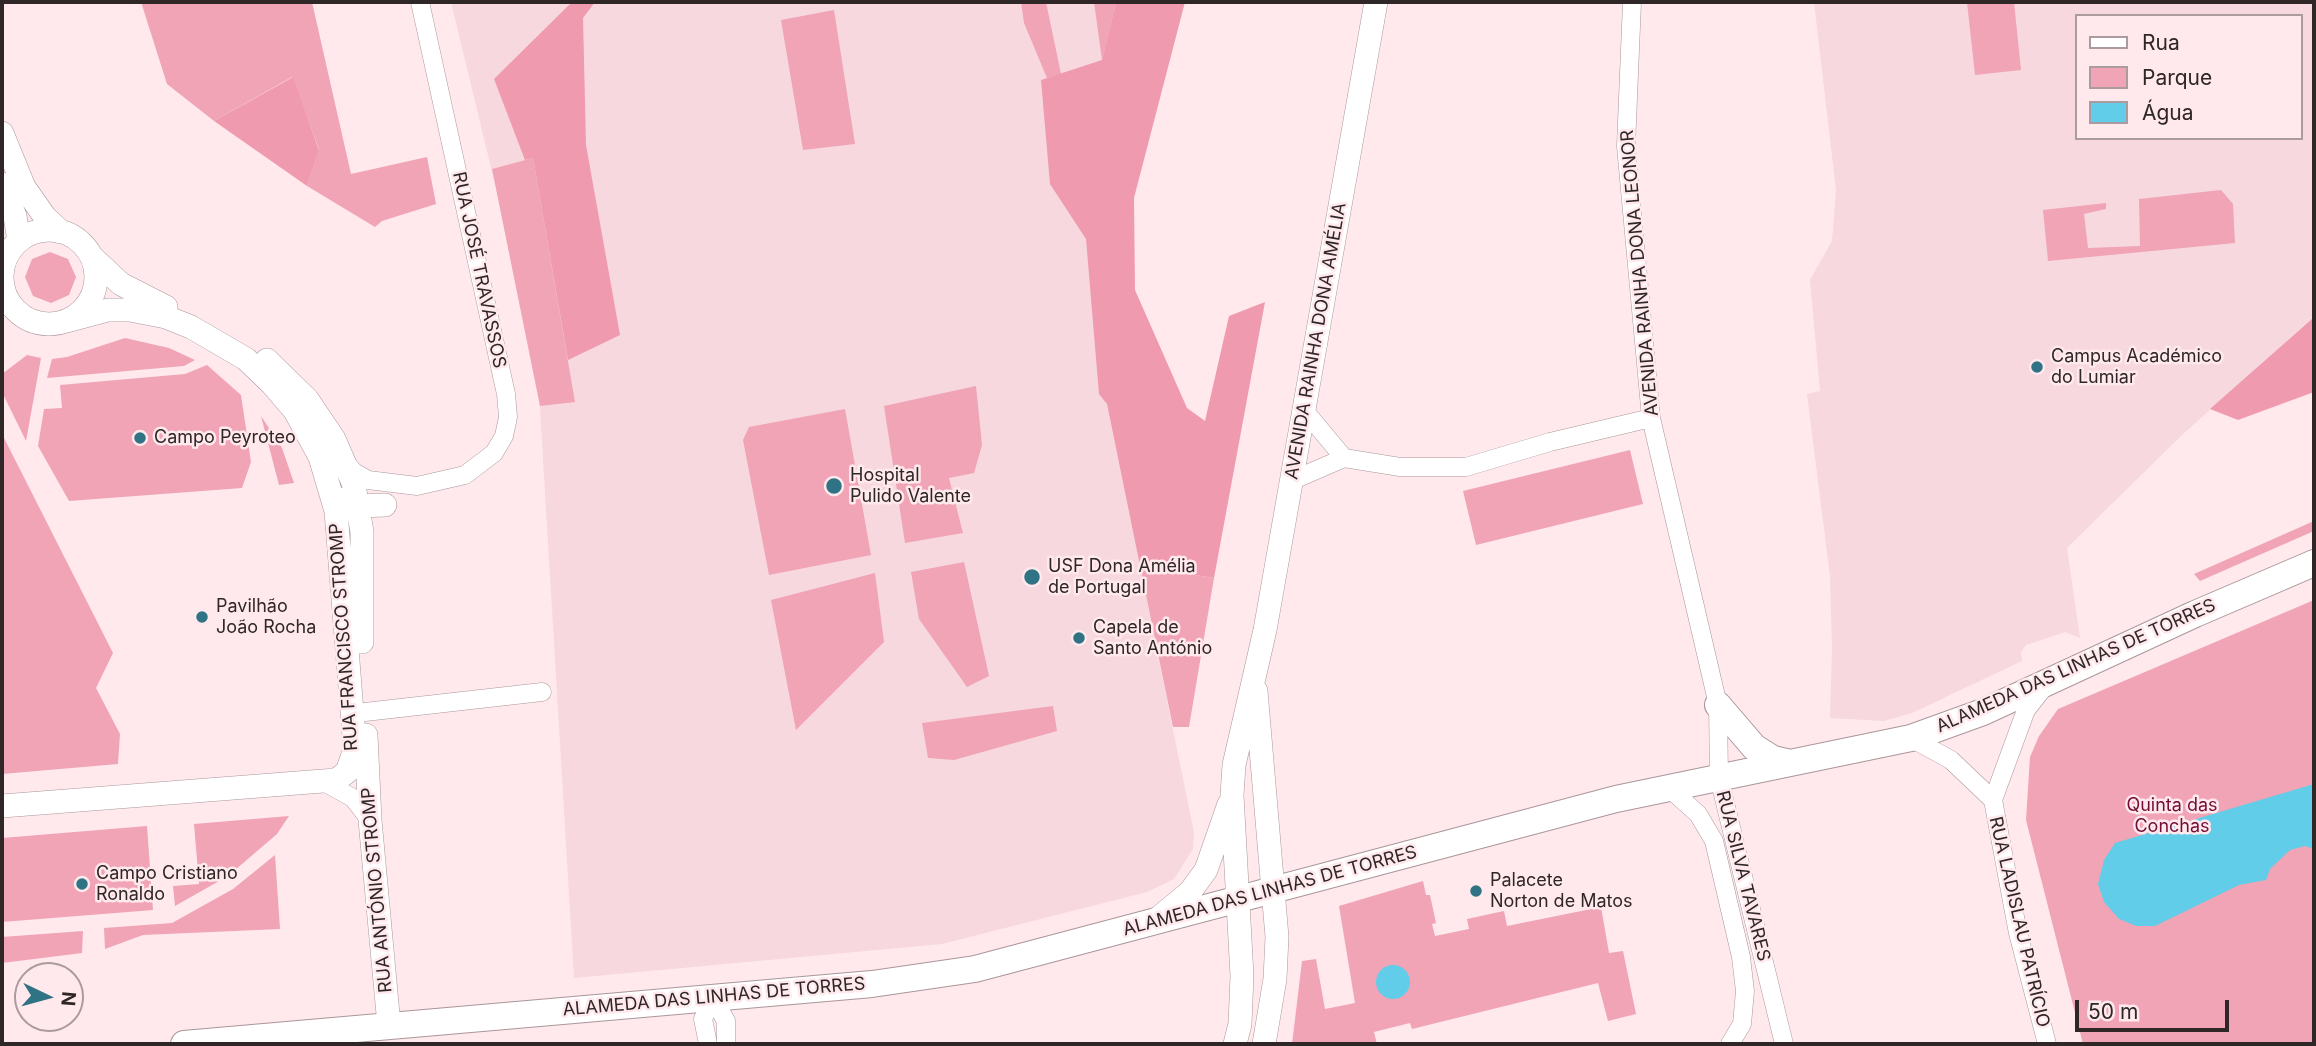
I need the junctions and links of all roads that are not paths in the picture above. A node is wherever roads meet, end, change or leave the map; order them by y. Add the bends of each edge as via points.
1 (420, 2) edge
2 (1377, 2) edge
3 (1632, 2) edge
4 (2, 133) edge
5 (2, 184) edge
6 (61, 232) junction
7 (12, 243) edge
8 (91, 256) junction
9 (8, 301) edge
10 (67, 321) junction
11 (1304, 410) junction
12 (1651, 418) junction
13 (320, 457) junction
14 (1344, 458) junction
15 (346, 463) junction
16 (1291, 481) junction
17 (417, 486) junction
18 (385, 505) junction
19 (359, 506) junction
20 (362, 532) junction
21 (2314, 563) edge
22 (2052, 678) junction
23 (1255, 681) junction
24 (542, 692) dead end
25 (1718, 705) junction
26 (365, 712) junction
27 (1911, 738) junction
28 (1795, 762) junction
29 (1719, 778) junction
30 (324, 782) junction
31 (1669, 788) junction
32 (1232, 795) junction
33 (1993, 800) junction
34 (2, 806) edge
35 (370, 820) junction
36 (1275, 888) junction
37 (1240, 898) junction
38 (1151, 923) junction
39 (713, 998) junction
40 (390, 1025) junction
41 (278, 1040) edge
42 (1779, 1043) edge
43 (184, 1044) edge
44 (708, 1044) edge
45 (726, 1044) edge
46 (1235, 1044) edge
47 (1264, 1044) edge
48 (1730, 1044) edge
49 (2047, 1044) edge

1 - 17 street, RUA JOSÉ TRAVASSOS via 508,417 504,436 481,467
2 - 11 street, AVENIDA RAINHA DONA AMÉLIA
3 - 12 street, AVENIDA RAINHA DONA LEONOR via 1626,146
4 - 6 street via 24,187
5 - 7 street via 15,216
6 - 7 street via 32,233
6 - 8 street via 79,241
7 - 9 street via 3,276
8 - 10 street via 96,286 85,307
8 - 15 street, RUA FRANCISCO STROMP via 135,293 217,327 272,363 307,399
9 - 10 street via 38,323
10 - 13 street, RUA FRANCISCO STROMP via 108,310 139,311 213,337 272,384 295,411
11 - 14 street
11 - 16 street, AVENIDA RAINHA DONA AMÉLIA
12 - 14 street via 1466,467 1400,467
12 - 25 street, AVENIDA RAINHA DONA LEONOR
13 - 19 street via 338,486
13 - 30 street, RUA FRANCISCO STROMP via 339,532 355,749 343,777
14 - 16 street
15 - 17 street, RUA JOSÉ TRAVASSOS via 368,480
15 - 19 street, RUA FRANCISCO STROMP
16 - 23 street, AVENIDA RAINHA DONA AMÉLIA
17 - 18 street, RUA JOSÉ TRAVASSOS
18 - 19 street
18 - 20 street, RUA JOSÉ TRAVASSOS via 369,517
19 - 20 street, RUA FRANCISCO STROMP
20 - 26 street, RUA FRANCISCO STROMP
21 - 22 main road, ALAMEDA DAS LINHAS DE TORRES
22 - 27 main road, ALAMEDA DAS LINHAS DE TORRES via 1983,712
22 - 33 street, RUA LADISLAU PATRÍCIO via 2026,710
23 - 32 street, AVENIDA RAINHA DONA AMÉLIA via 1239,735
23 - 36 street, AVENIDA RAINHA DONA AMÉLIA
24 - 26 street
25 - 28 main road via 1754,747 1773,759
25 - 29 street, RUA SILVA TAVARES
26 - 35 street, RUA ANTÓNIO STROMP
27 - 28 main road, ALAMEDA DAS LINHAS DE TORRES
27 - 33 street, RUA LADISLAU PATRÍCIO via 1951,760
28 - 29 main road, ALAMEDA DAS LINHAS DE TORRES
29 - 31 main road, ALAMEDA DAS LINHAS DE TORRES
29 - 42 street, RUA SILVA TAVARES
30 - 34 street, RUA FRANCISCO STROMP
30 - 35 street via 353,799
31 - 36 main road, ALAMEDA DAS LINHAS DE TORRES
31 - 48 street, RUA SILVA TAVARES via 1698,814 1714,841 1745,991 1742,1024
32 - 37 street, AVENIDA RAINHA DONA AMÉLIA
32 - 38 street, AVENIDA RAINHA DONA AMÉLIA via 1206,870 1190,892
33 - 49 street, RUA LADISLAU PATRÍCIO via 2018,933
35 - 40 street, RUA ANTÓNIO STROMP
36 - 37 main road, ALAMEDA DAS LINHAS DE TORRES
36 - 47 street, AVENIDA RAINHA DONA AMÉLIA via 1275,979
37 - 38 main road, ALAMEDA DAS LINHAS DE TORRES
37 - 46 street, AVENIDA RAINHA DONA AMÉLIA via 1242,976
38 - 39 main road, ALAMEDA DAS LINHAS DE TORRES via 953,973
39 - 40 main road, ALAMEDA DAS LINHAS DE TORRES
39 - 44 street via 704,1019
39 - 45 street via 726,1021
40 - 41 main road, ALAMEDA DAS LINHAS DE TORRES
41 - 43 main road, ALAMEDA DAS LINHAS DE TORRES

